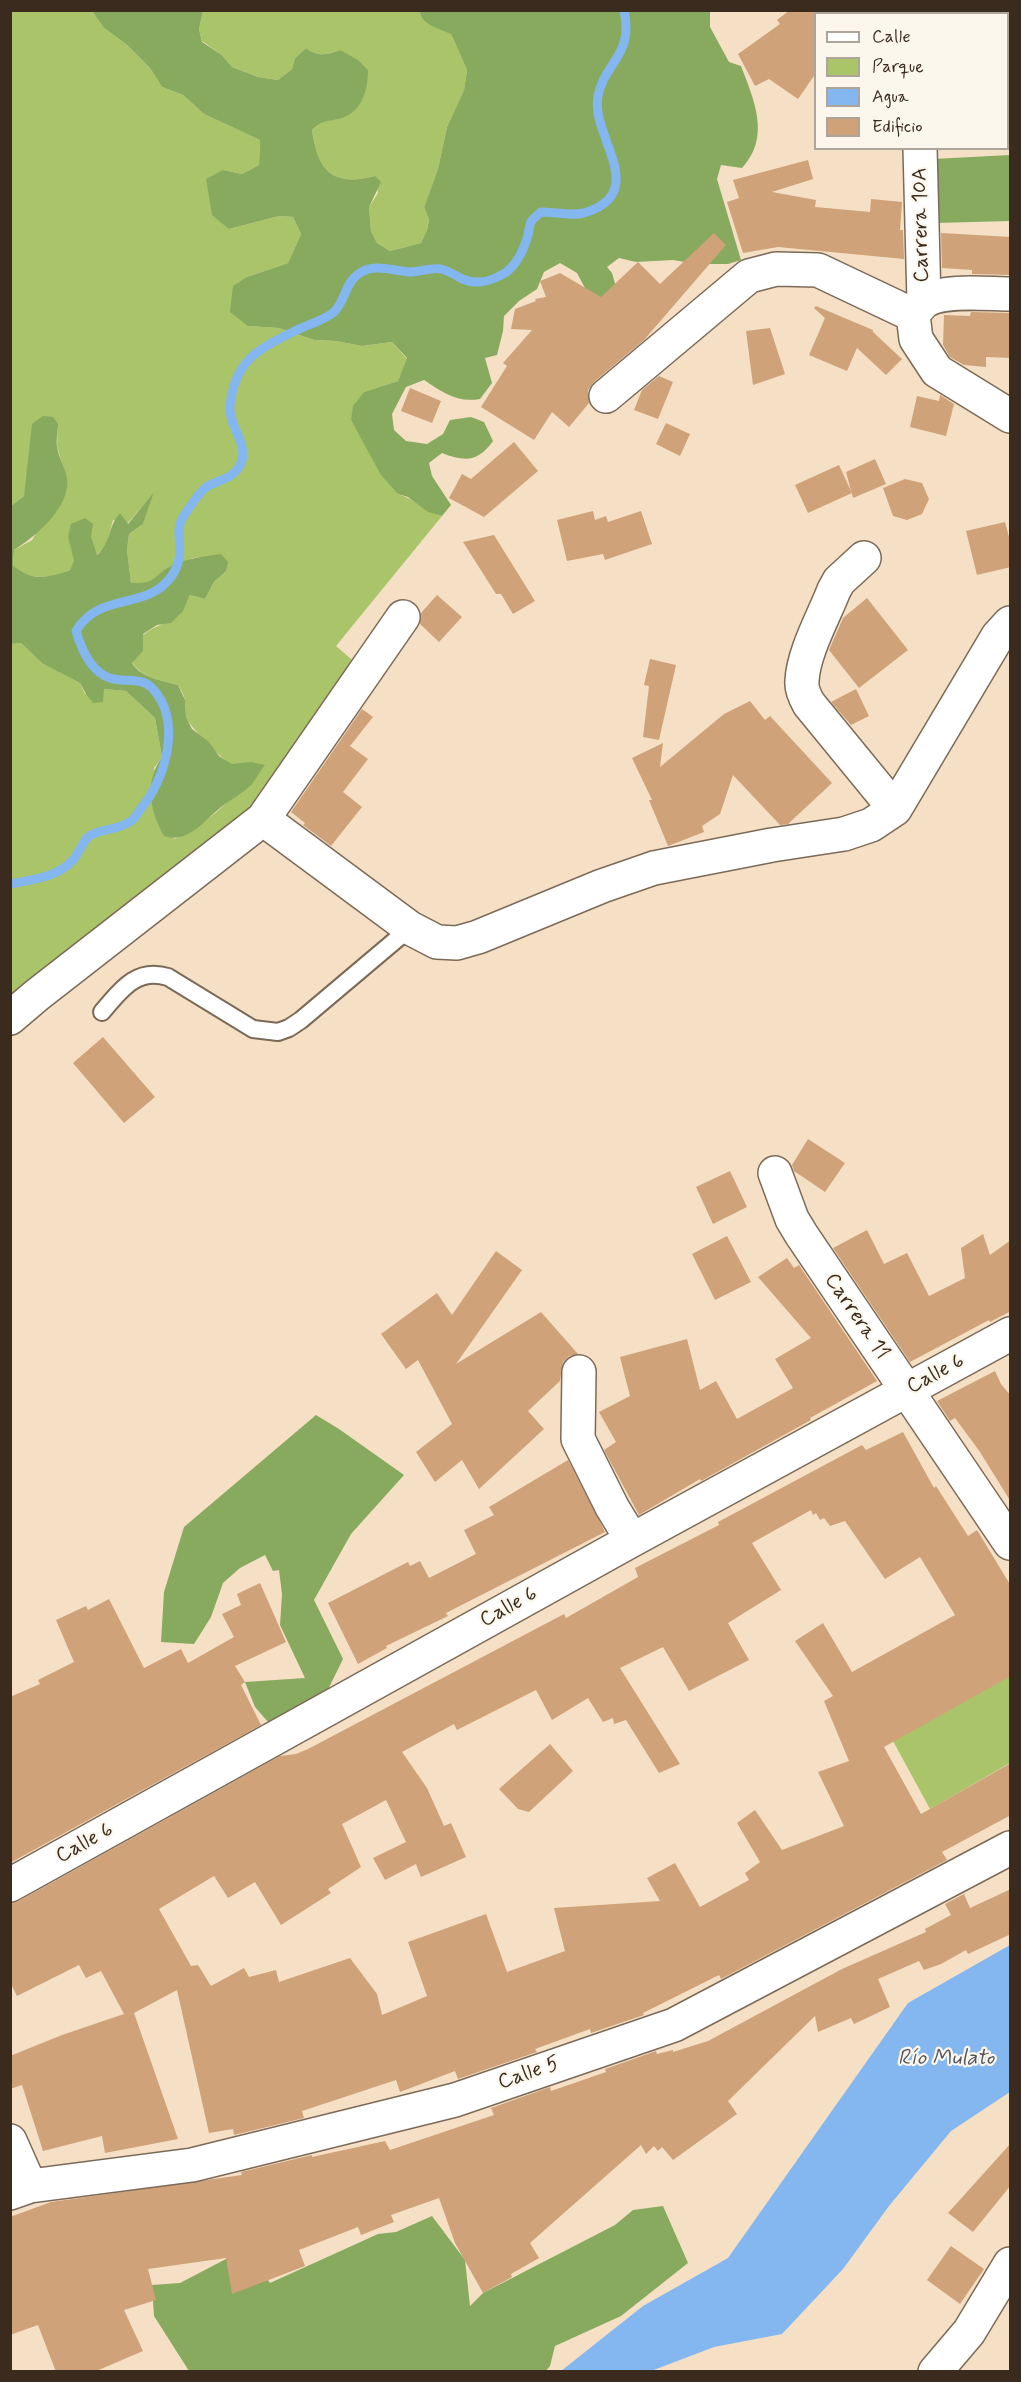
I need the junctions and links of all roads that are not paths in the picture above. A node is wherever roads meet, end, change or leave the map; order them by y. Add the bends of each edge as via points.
1 (920, 150) edge
2 (1011, 294) edge
3 (918, 309) junction
4 (606, 396) dead end
5 (1011, 416) edge
6 (864, 558) dead end
7 (403, 617) dead end
8 (1011, 623) edge
9 (895, 809) junction
10 (263, 819) junction
11 (410, 928) junction
12 (102, 1012) dead end
13 (10, 1018) edge
14 (775, 1173) dead end
15 (1011, 1334) edge
16 (579, 1372) dead end
17 (906, 1391) junction
18 (632, 1540) junction
19 (1011, 1543) edge
20 (1011, 1848) edge
21 (10, 1886) edge
22 (10, 2141) edge
23 (20, 2190) edge
24 (1011, 2264) edge
25 (935, 2372) edge

1 - 3 street, Carrera 10A
2 - 3 street via 934,297
3 - 4 street via 818,270 776,268 749,276
3 - 5 street, Carrera 10A via 916,339 937,371
6 - 9 street via 839,580 834,590 807,657 803,693
7 - 10 street
8 - 9 street via 998,636
9 - 11 street via 871,825 844,834 654,868 457,943 437,942
10 - 11 street
10 - 13 street
11 - 12 lane via 289,1029 253,1029 156,973 125,986
14 - 17 street, Carrera 11 via 801,1234
15 - 17 street, Calle 6
16 - 18 street via 578,1439
17 - 18 street, Calle 6
17 - 19 street, Carrera 11
18 - 21 street, Calle 6
20 - 23 street, Calle 5 via 674,2025 454,2100 375,2120 192,2165
22 - 23 street
24 - 25 street via 969,2332

